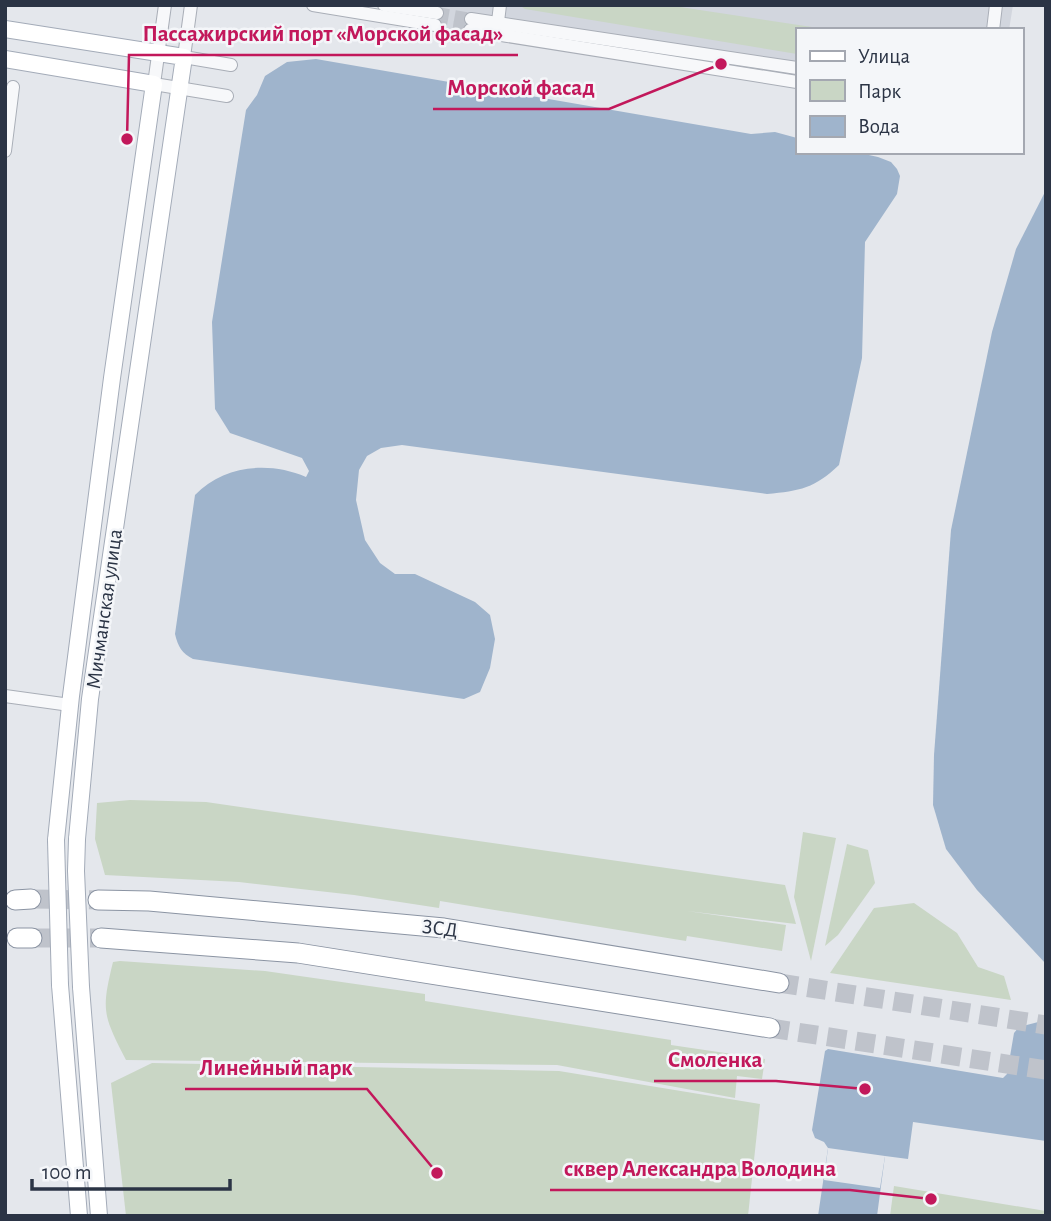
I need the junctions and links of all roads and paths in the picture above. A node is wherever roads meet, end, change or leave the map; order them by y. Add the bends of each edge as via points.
1 (165, 5) edge
2 (191, 5) edge
3 (313, 5) edge
4 (384, 5) edge
5 (500, 5) edge
6 (996, 5) edge
7 (471, 25) tunnel mouth
8 (993, 28) edge
9 (5, 29) edge
10 (497, 29) junction
11 (159, 53) junction
12 (184, 57) junction
13 (5, 60) edge
14 (231, 65) dead end
15 (796, 68) edge
16 (796, 82) edge
17 (154, 84) junction
18 (13, 87) dead end
19 (179, 88) junction
20 (227, 96) dead end
21 (5, 151) edge
22 (5, 696) edge
23 (70, 705) junction
24 (98, 900) tunnel mouth
25 (101, 938) tunnel mouth
26 (779, 983) tunnel mouth
27 (770, 1028) tunnel mouth
28 (79, 1216) edge
29 (99, 1216) edge

1 - 11 street, Мичманская улица
2 - 12 street, Мичманская улица
3 - 4 street via 436,19
5 - 10 street
6 - 8 street
7 - 10 street
9 - 11 main road
10 - 15 street
10 - 16 street
11 - 12 main road
11 - 17 street, Мичманская улица
12 - 14 street
12 - 19 main road, Мичманская улица
13 - 17 main road
17 - 19 street
17 - 23 main road, Мичманская улица
18 - 21 street
19 - 20 street
19 - 29 main road, Мичманская улица, bridge via 90,699 77,839 80,987
22 - 23 street
23 - 28 main road, Мичманская улица, bridge via 56,840 60,985
24 - 26 highway, ЗСД via 444,928
25 - 27 highway via 298,953

